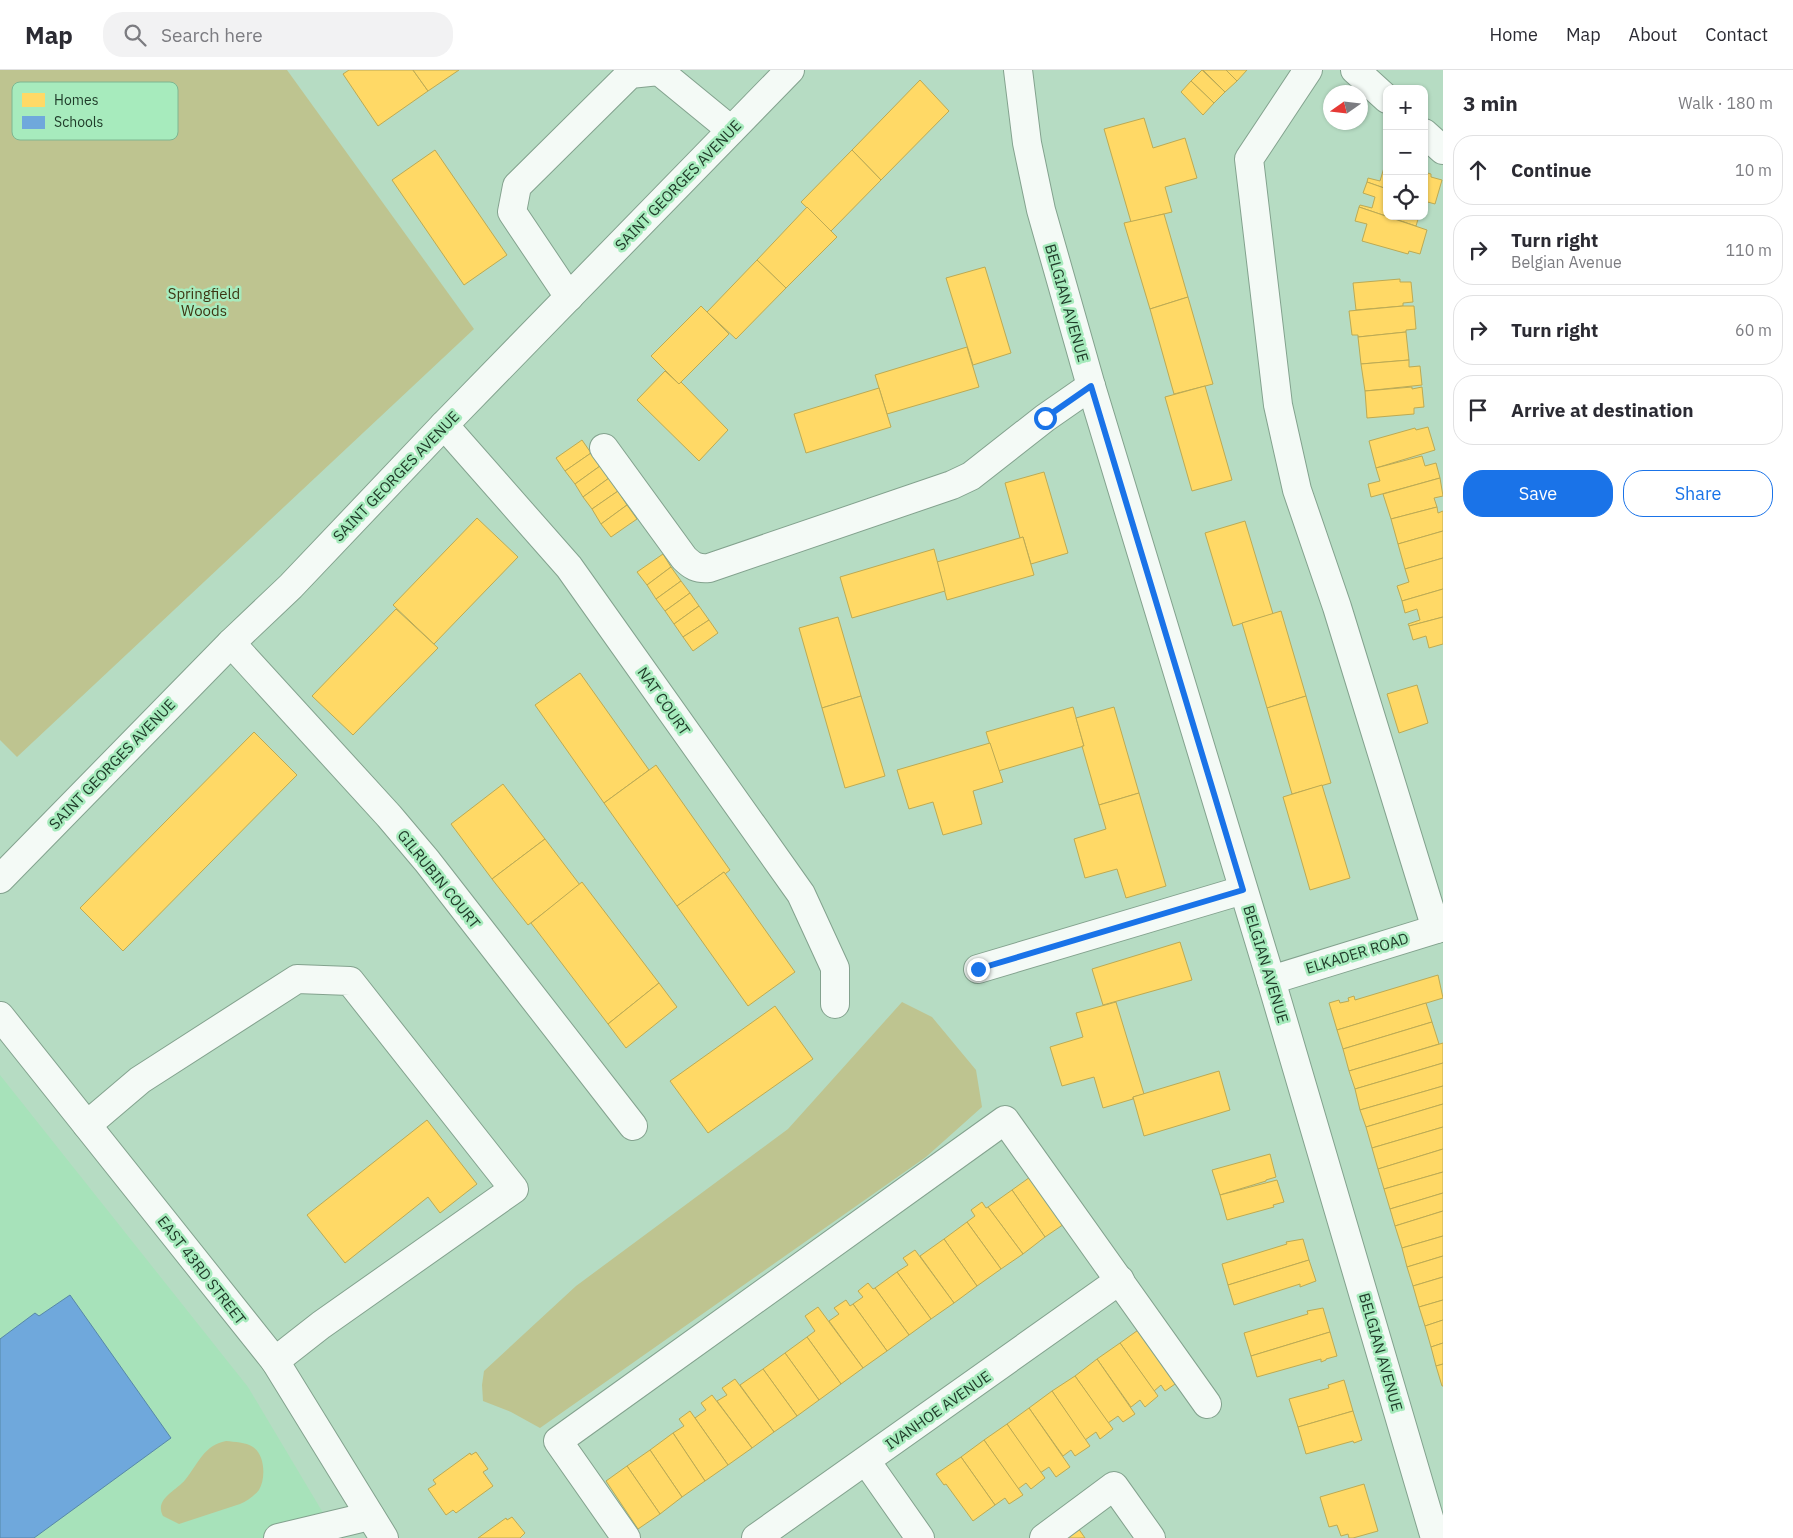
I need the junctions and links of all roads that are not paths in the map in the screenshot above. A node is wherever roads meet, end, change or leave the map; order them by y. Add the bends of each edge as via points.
1 (790, 70) edge
2 (1018, 70) edge
3 (1308, 70) edge
4 (1355, 70) edge
5 (1383, 95) edge
6 (731, 130) junction
7 (1428, 137) edge
8 (1443, 150) edge
9 (569, 297) junction
10 (1091, 386) junction
11 (444, 425) junction
12 (604, 448) dead end
13 (231, 643) junction
14 (0, 879) edge
15 (1243, 890) junction
16 (1439, 928) edge
17 (978, 969) dead end
18 (1271, 980) junction
19 (835, 1004) dead end
20 (0, 1016) edge
21 (87, 1124) junction
22 (633, 1126) dead end
23 (1120, 1280) junction
24 (275, 1361) junction
25 (1207, 1404) dead end
26 (866, 1462) junction
27 (1432, 1485) edge
28 (377, 1527) edge
29 (278, 1538) edge
30 (626, 1538) edge
31 (756, 1538) edge
32 (920, 1538) edge
33 (1044, 1538) edge
34 (1151, 1538) edge
35 (1435, 1538) edge

1 - 6 street, SAINT GEORGES AVENUE
2 - 10 street, BELGIAN AVENUE via 1027,143 1041,210
3 - 16 street via 1249,159 1278,405 1297,490 1338,607
4 - 5 street
6 - 9 street, SAINT GEORGES AVENUE
6 - 9 street via 660,71 630,74 517,186 512,212
7 - 8 street
9 - 11 street, SAINT GEORGES AVENUE
10 - 12 street via 970,476 952,485 709,568 691,565 684,558
10 - 15 street, BELGIAN AVENUE
11 - 13 street, SAINT GEORGES AVENUE via 291,586
11 - 19 street, NAT COURT via 569,567 801,894 835,968
13 - 14 street, SAINT GEORGES AVENUE
13 - 22 street, GILRUBIN COURT via 427,861
15 - 17 street
15 - 18 street, BELGIAN AVENUE
16 - 18 street, ELKADER ROAD
18 - 27 street, BELGIAN AVENUE
20 - 21 street, EAST 43RD STREET
21 - 24 street, EAST 43RD STREET
21 - 24 street via 140,1080 297,979 350,981 514,1189
23 - 25 street
23 - 26 street, IVANHOE AVENUE
23 - 30 street via 1005,1120 558,1441
24 - 28 street, EAST 43RD STREET
26 - 31 street, IVANHOE AVENUE
26 - 32 street
27 - 35 street, BELGIAN AVENUE
28 - 29 street
33 - 34 street via 1114,1486

